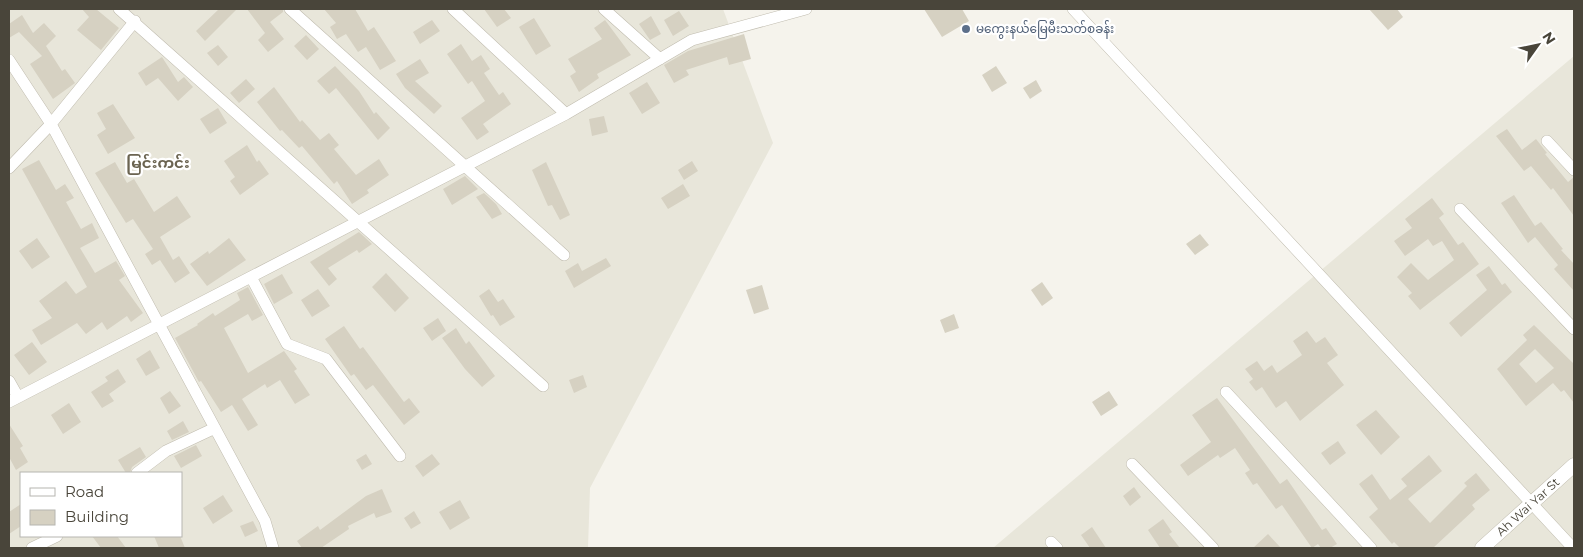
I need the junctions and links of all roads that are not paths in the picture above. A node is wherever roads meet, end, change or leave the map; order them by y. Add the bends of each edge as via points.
1 (119, 9) edge
2 (290, 9) edge
3 (453, 9) edge
4 (604, 9) edge
5 (806, 9) edge
6 (1073, 9) edge
7 (135, 21) junction
8 (660, 59) junction
9 (9, 60) edge
10 (566, 114) junction
11 (51, 124) junction
12 (1547, 141) dead end
13 (466, 166) junction
14 (9, 168) edge
15 (1574, 170) edge
16 (1460, 209) dead end
17 (357, 222) junction
18 (564, 255) dead end
19 (251, 277) junction
20 (160, 324) junction
21 (1574, 329) edge
22 (9, 381) edge
23 (543, 386) dead end
24 (1226, 392) dead end
25 (14, 400) edge
26 (215, 428) junction
27 (400, 456) dead end
28 (1132, 464) dead end
29 (1574, 465) edge
30 (138, 472) edge
31 (1531, 504) junction
32 (55, 537) edge
33 (32, 548) edge
34 (273, 548) edge
35 (1212, 548) edge
36 (1372, 548) edge
37 (1482, 548) edge
38 (1573, 548) edge

1 - 7 street
2 - 13 street
3 - 10 street
4 - 8 street
5 - 8 street via 692,40
6 - 31 street
7 - 11 street
7 - 17 street
8 - 10 street
9 - 11 street
10 - 13 street
11 - 14 street
11 - 20 street
12 - 15 street
13 - 17 street
13 - 18 street
16 - 21 street
17 - 19 street
17 - 23 street
19 - 20 street
19 - 27 street via 287,344 326,359
20 - 25 street
20 - 26 street
22 - 25 street
24 - 36 street
26 - 30 street via 166,451
26 - 34 street via 265,521
28 - 35 street
29 - 31 street, Ah Wai Yar St
31 - 37 street, Ah Wai Yar St
31 - 38 street
32 - 33 street

